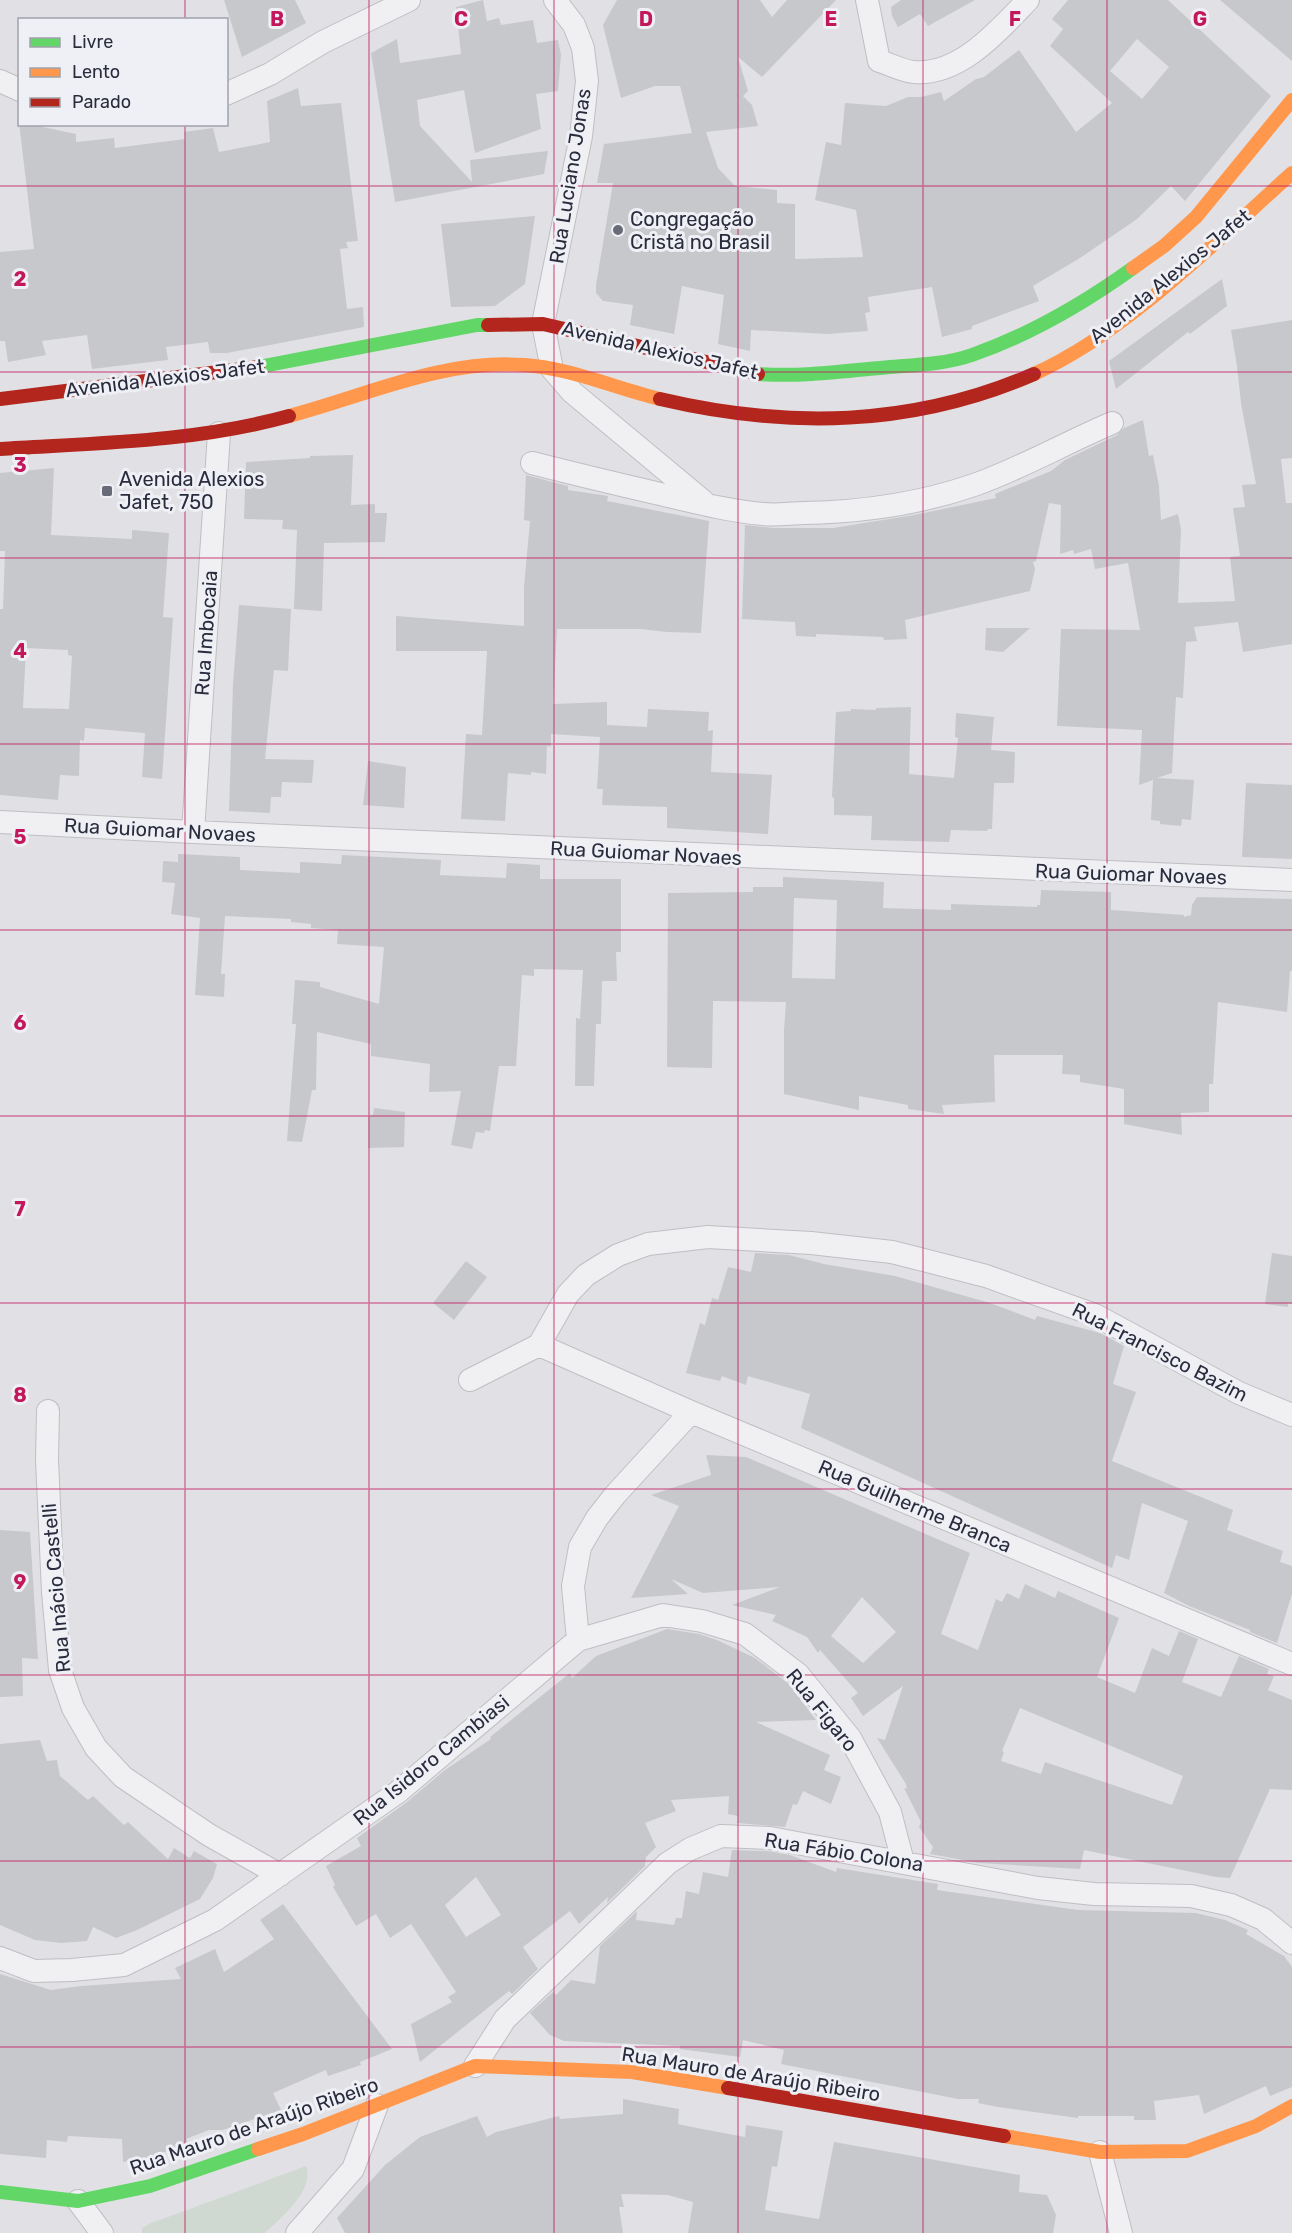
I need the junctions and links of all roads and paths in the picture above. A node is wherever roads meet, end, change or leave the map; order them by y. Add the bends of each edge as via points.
1 (409, 0) edge
2 (555, 0) edge
3 (867, 0) edge
4 (1028, 0) edge
5 (0, 81) edge
6 (18, 89) edge
7 (228, 93) edge
8 (1292, 100) edge
9 (1292, 172) edge
10 (543, 324) junction
11 (552, 369) junction
12 (0, 399) edge
13 (1112, 423) dead end
14 (219, 433) junction
15 (0, 450) edge
16 (532, 463) dead end
17 (708, 505) junction
18 (0, 822) edge
19 (193, 832) junction
20 (1292, 880) edge
21 (539, 1345) junction
22 (470, 1380) dead end
23 (48, 1411) dead end
24 (691, 1412) junction
25 (1292, 1415) edge
26 (578, 1640) junction
27 (1292, 1664) edge
28 (903, 1862) junction
29 (280, 1875) junction
30 (1292, 1943) edge
31 (0, 1958) edge
32 (475, 2066) junction
33 (377, 2104) junction
34 (1292, 2106) edge
35 (1100, 2152) junction
36 (0, 2192) edge
37 (78, 2201) junction
38 (102, 2233) edge
39 (297, 2233) edge
40 (1121, 2233) edge

1 - 7 street
2 - 10 street, Rua Luciano Jonas via 574,25 583,48 587,81 581,136
3 - 4 street via 879,61 912,72 931,72 955,63 979,47
5 - 6 street
8 - 10 street, Avenida Alexios Jafet via 1196,217 1164,246 1091,298 970,356 938,363 793,376 750,373
9 - 11 street, Avenida Alexios Jafet via 1155,293 1083,347 1029,376 971,399 918,412 793,418 664,402
10 - 11 street, Avenida Alexios Jafet
10 - 12 street, Avenida Alexios Jafet via 477,325 237,371
11 - 14 street, Avenida Alexios Jafet via 514,363 463,368
11 - 17 street, Avenida Alexios Jafet via 572,392
13 - 17 street via 1015,470 928,499 836,513 767,515
14 - 15 street, Avenida Alexios Jafet
14 - 19 street, Rua Imbocaia
16 - 17 street
18 - 19 street, Rua Guiomar Novaes
19 - 20 street, Rua Guiomar Novaes
21 - 22 street
21 - 24 street, Rua Guilherme Branca
21 - 25 street, Rua Francisco Bazim via 568,1294 586,1275 618,1255 648,1244 708,1237 811,1243 892,1252 987,1276 1095,1315 1239,1393
23 - 29 street, Rua Inácio Castelli via 53,1592 60,1670 73,1708 96,1748 123,1777 209,1835
24 - 26 street via 603,1510 580,1547 573,1586
24 - 27 street, Rua Guilherme Branca
26 - 28 street, Rua Figaro via 663,1615 745,1634 798,1674 850,1738 890,1812
26 - 29 street, Rua Isidoro Cambiasi via 398,1792
28 - 30 street, Rua Fábio Colona via 1038,1888 1094,1894 1191,1896 1231,1905 1263,1919
28 - 32 street, Rua Fábio Colona via 770,1838 721,1836 690,1849 668,1863 506,2019
29 - 31 street, Rua Isidoro Cambiasi via 215,1920 124,1965 34,1971
32 - 33 street, Rua Mauro de Araújo Ribeiro
32 - 35 street, Rua Mauro de Araújo Ribeiro via 632,2072
33 - 37 street, Rua Mauro de Araújo Ribeiro via 150,2187
33 - 39 street via 353,2169
34 - 35 street, Rua Mauro de Araújo Ribeiro via 1256,2126 1188,2151
35 - 40 street
36 - 37 street, Rua Mauro de Araújo Ribeiro
37 - 38 street

